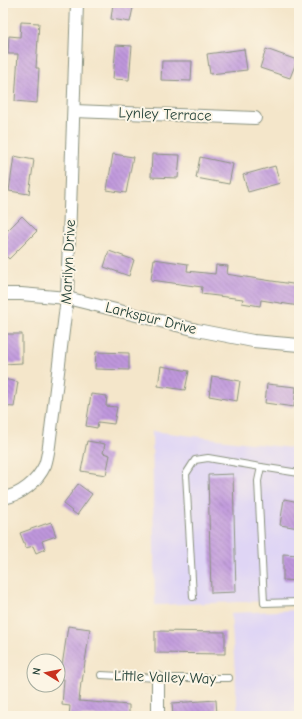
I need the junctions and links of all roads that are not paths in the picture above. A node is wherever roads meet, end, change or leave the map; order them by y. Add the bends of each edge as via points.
1 (77, 3) edge
2 (74, 111) junction
3 (255, 118) dead end
4 (3, 294) edge
5 (67, 298) junction
6 (299, 345) edge
7 (261, 467) junction
8 (299, 473) edge
9 (3, 498) edge
10 (193, 597) dead end
11 (299, 602) edge
12 (101, 675) dead end
13 (158, 678) junction
14 (229, 678) dead end
15 (158, 716) edge

1 - 2 street, Marilyn Drive
2 - 3 street, Lynley Terrace
2 - 5 street, Marilyn Drive
4 - 5 street, Larkspur Drive
5 - 6 street, Larkspur Drive via 197,330
5 - 9 street, Marilyn Drive via 45,464 32,484
7 - 8 lane
7 - 10 lane via 208,458 195,460 186,474
7 - 11 lane via 258,481 264,603
12 - 13 lane, Little Valley Way
13 - 14 lane, Little Valley Way
13 - 15 street

